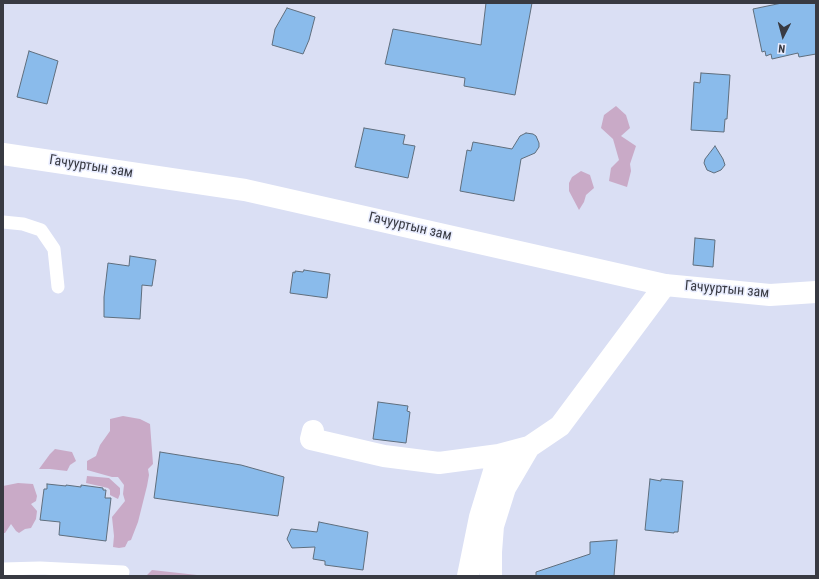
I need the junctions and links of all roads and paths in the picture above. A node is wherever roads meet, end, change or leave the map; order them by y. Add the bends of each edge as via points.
1 (3, 154) edge
2 (3, 222) edge
3 (665, 285) junction
4 (58, 287) dead end
5 (816, 292) edge
6 (313, 431) dead end
7 (529, 447) junction
8 (499, 455) junction
9 (3, 569) edge
10 (123, 572) dead end
11 (468, 576) edge
12 (491, 576) edge

1 - 3 main road, Гачууртын зам via 244,190
2 - 4 lane via 23,224 41,230 54,249
3 - 5 main road, Гачууртын зам via 770,295
3 - 7 main road via 560,426
6 - 8 main road via 311,439 384,456 439,463
7 - 8 main road
7 - 12 main road via 505,488 493,526
8 - 11 main road via 480,517
9 - 10 lane

